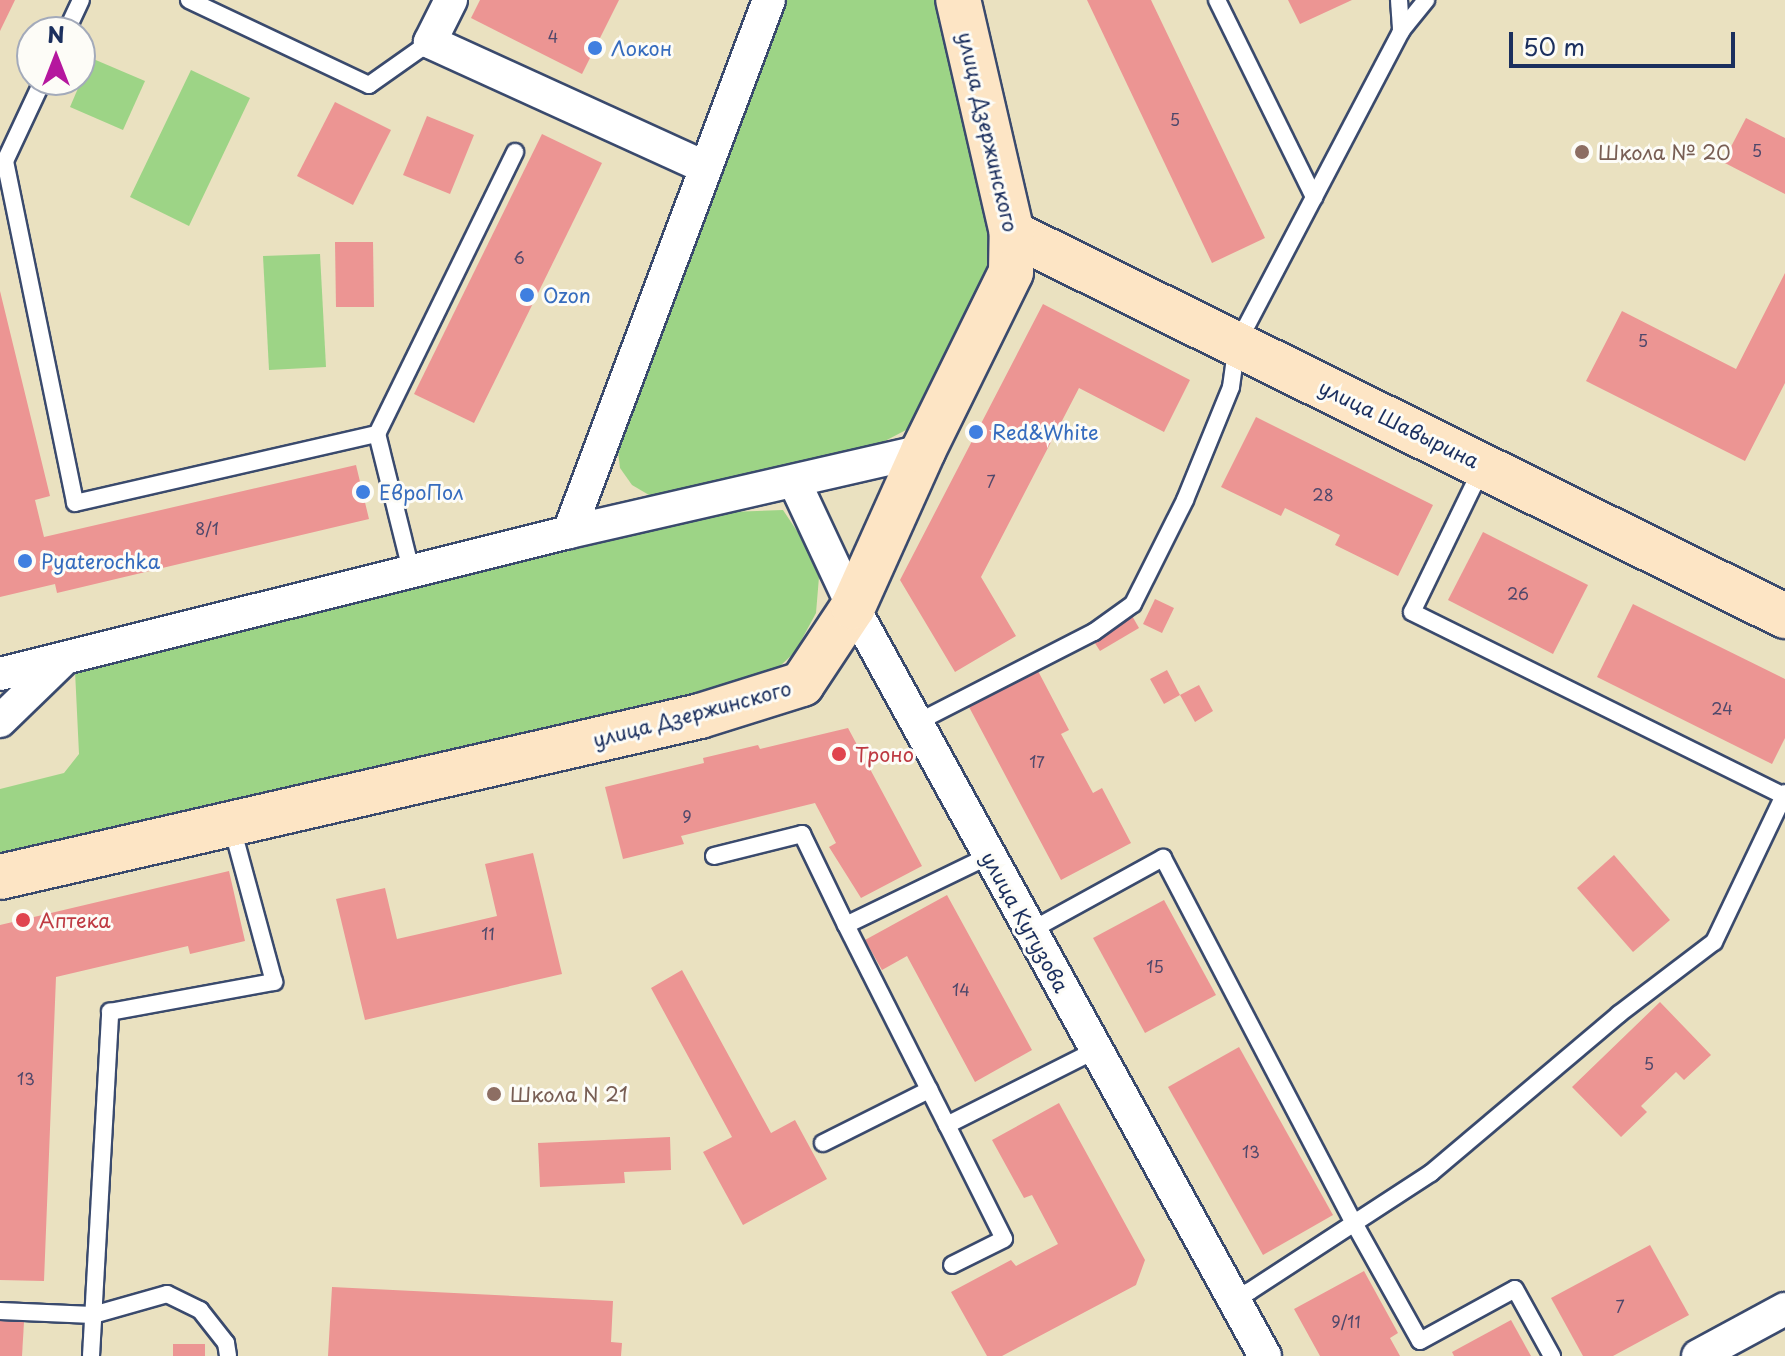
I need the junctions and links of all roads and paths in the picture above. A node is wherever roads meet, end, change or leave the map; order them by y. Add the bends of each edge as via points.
1 (189, 0) edge
2 (451, 0) edge
3 (769, 0) edge
4 (958, 0) edge
5 (1217, 0) edge
6 (1399, 0) edge
7 (1426, 0) edge
8 (1401, 31) junction
9 (430, 42) junction
10 (35, 96) edge
11 (515, 152) dead end
12 (2, 162) edge
13 (706, 168) junction
14 (1314, 197) junction
15 (1012, 233) junction
16 (1237, 344) junction
17 (377, 434) junction
18 (923, 451) junction
19 (1483, 466) junction
20 (795, 483) junction
21 (569, 532) junction
22 (412, 574) junction
23 (853, 607) junction
24 (1785, 616) edge
25 (65, 657) junction
26 (0, 674) edge
27 (0, 721) edge
28 (916, 723) junction
29 (1785, 795) edge
30 (230, 822) junction
31 (714, 856) dead end
32 (989, 856) junction
33 (0, 877) edge
34 (846, 925) junction
35 (1030, 931) junction
36 (1096, 1050) junction
37 (929, 1090) junction
38 (947, 1125) junction
39 (823, 1143) dead end
40 (1354, 1223) junction
41 (952, 1265) dead end
42 (1233, 1298) junction
43 (1785, 1309) edge
44 (0, 1311) edge
45 (93, 1315) junction
46 (91, 1356) edge
47 (228, 1356) edge
48 (1265, 1356) edge
49 (1552, 1356) edge
50 (1698, 1356) edge

1 - 9 lane via 369,85
2 - 9 street
3 - 13 street
4 - 15 street, улица Дзержинского
5 - 14 lane
6 - 8 lane
7 - 8 lane
8 - 14 lane
9 - 13 street
10 - 12 lane
11 - 17 lane
12 - 17 lane via 75,503
13 - 21 street
14 - 16 lane
15 - 16 street, улица Шавырина
15 - 18 street, улица Дзержинского via 1011,272
16 - 19 street, улица Шавырина
16 - 28 lane via 1231,387 1185,500 1133,604 1094,632
17 - 22 lane
18 - 20 street
18 - 23 street, улица Дзержинского
19 - 24 street, улица Шавырина
19 - 29 lane via 1412,612
20 - 21 street
20 - 23 street, улица Кутузова
21 - 22 street
22 - 25 street
23 - 28 street, улица Кутузова
23 - 30 street, улица Дзержинского via 802,684 700,716
25 - 26 street
25 - 27 street
28 - 32 street, улица Кутузова
29 - 40 lane via 1714,942 1619,1014 1431,1173
30 - 33 street, улица Дзержинского
30 - 45 lane via 274,982 110,1012
31 - 34 lane via 802,834
32 - 34 lane
32 - 35 street, улица Кутузова
34 - 37 lane
35 - 36 street, улица Кутузова
35 - 40 lane via 1163,858
36 - 38 lane
36 - 42 street, улица Кутузова
37 - 38 lane
37 - 39 lane
38 - 41 lane via 1004,1239
40 - 42 lane
40 - 49 lane via 1420,1341 1515,1289
42 - 48 street, улица Кутузова
43 - 50 street
44 - 45 lane
45 - 46 lane
45 - 47 lane via 167,1294 200,1310 226,1343

